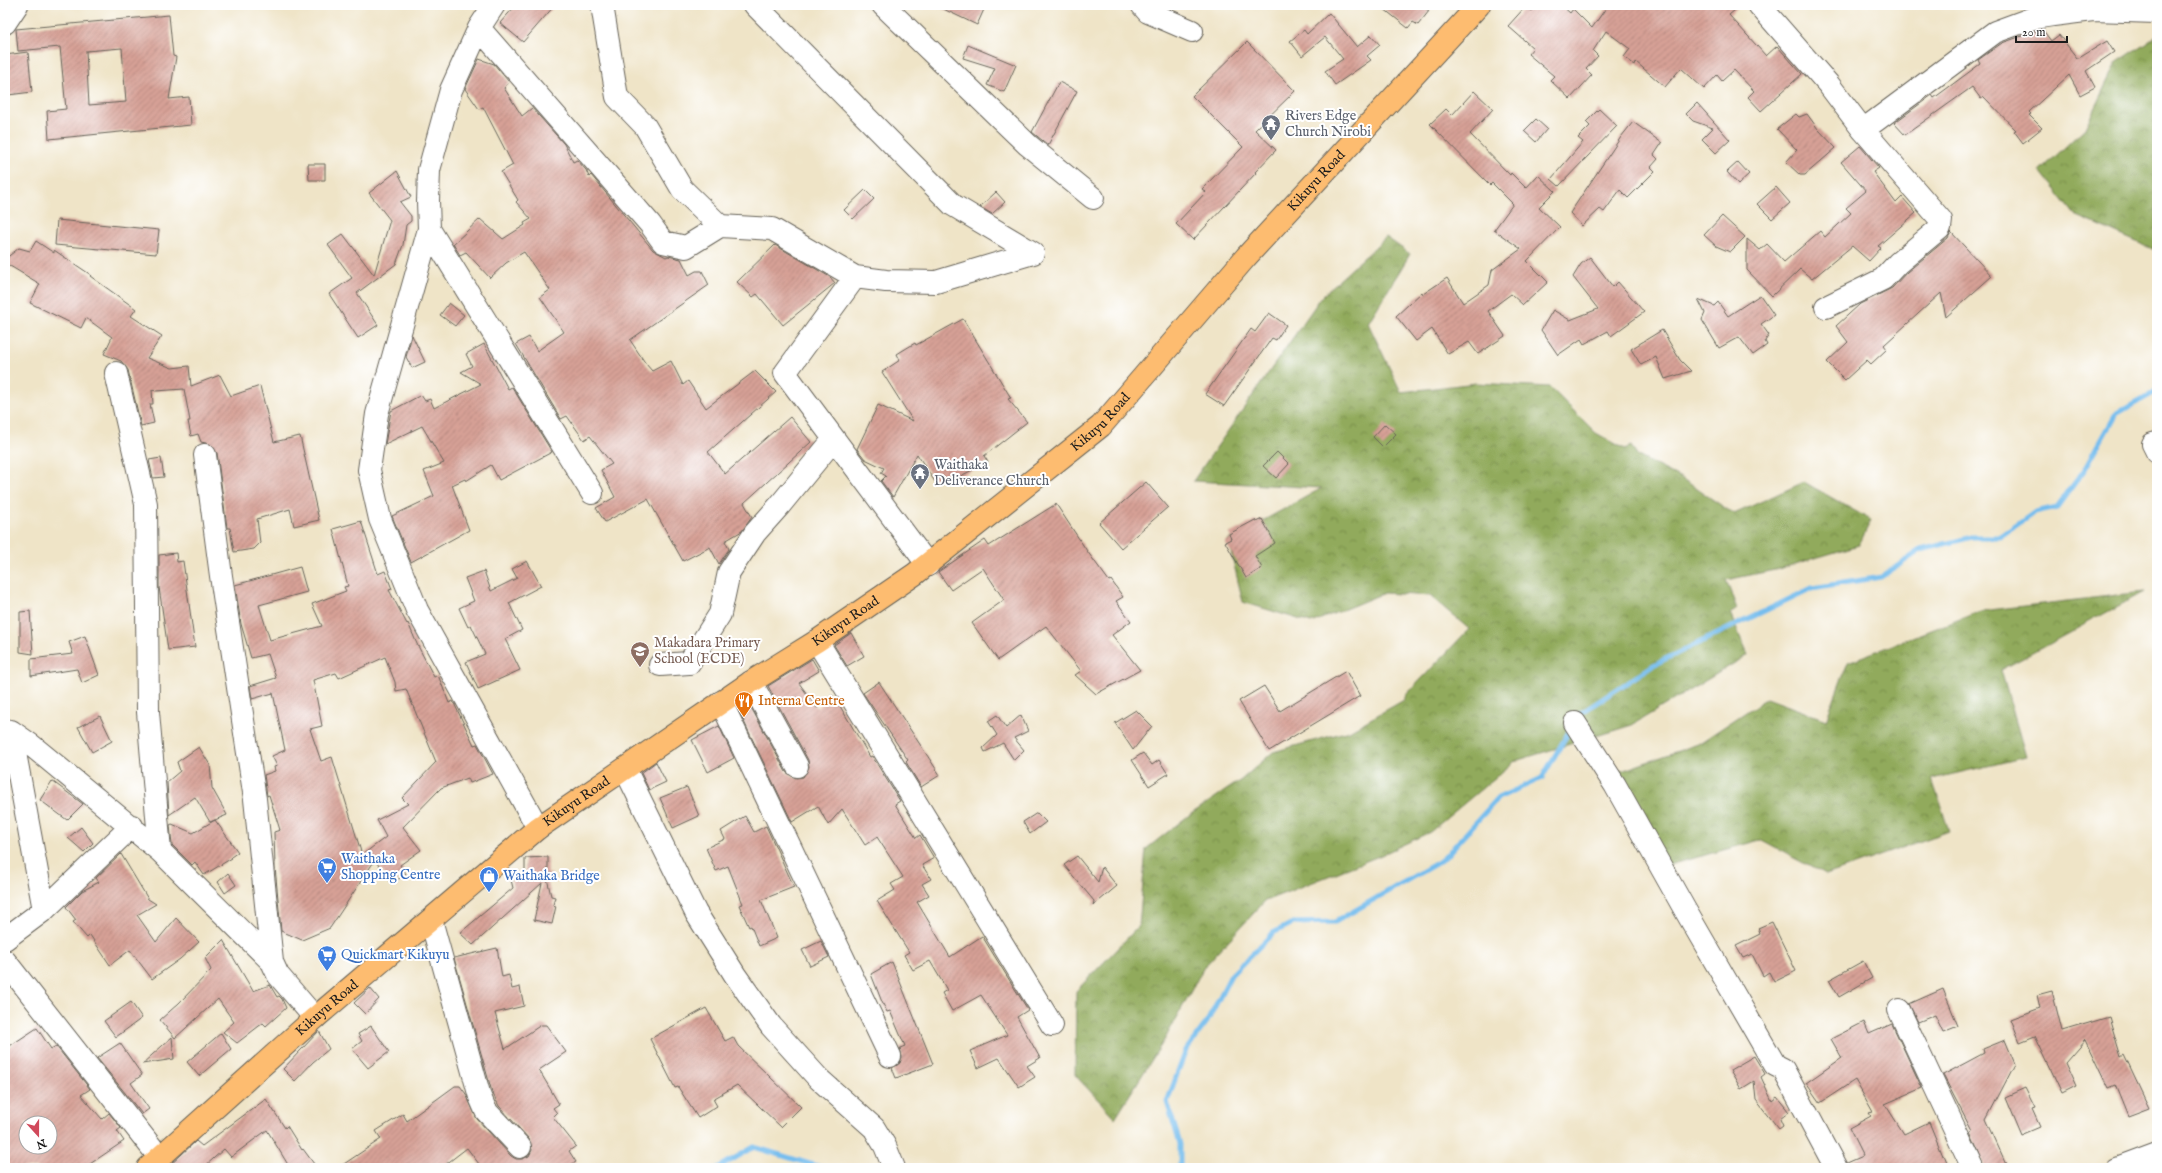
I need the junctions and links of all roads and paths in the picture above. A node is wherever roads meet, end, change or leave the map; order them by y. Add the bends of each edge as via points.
1 (494, 5) edge
2 (602, 5) edge
3 (755, 5) edge
4 (883, 5) edge
5 (1142, 5) edge
6 (1479, 5) edge
7 (1759, 5) edge
8 (2157, 12) edge
9 (479, 28) junction
10 (1192, 30) dead end
11 (1863, 130) junction
12 (1093, 198) dead end
13 (720, 226) junction
14 (429, 229) junction
15 (855, 277) junction
16 (1826, 307) dead end
17 (116, 373) dead end
18 (834, 439) junction
19 (2157, 443) edge
20 (2157, 452) edge
21 (205, 455) dead end
22 (592, 493) dead end
23 (928, 565) junction
24 (817, 641) junction
25 (660, 665) dead end
26 (751, 682) junction
27 (721, 702) junction
28 (1575, 723) dead end
29 (8, 730) edge
30 (797, 766) dead end
31 (625, 769) junction
32 (132, 826) junction
33 (538, 828) junction
34 (160, 851) junction
35 (44, 910) junction
36 (431, 920) junction
37 (5, 939) edge
38 (5, 961) edge
39 (272, 962) junction
40 (1899, 1010) dead end
41 (315, 1018) junction
42 (1052, 1025) dead end
43 (890, 1056) dead end
44 (520, 1146) dead end
45 (2157, 1153) edge
46 (154, 1163) edge
47 (894, 1168) edge
48 (1836, 1168) edge
49 (1973, 1168) edge
50 (2117, 1168) edge

1 - 9 street
2 - 13 street via 617,98 645,126 682,189
3 - 15 street via 953,206 1032,253 936,282 886,281
4 - 12 street via 1028,145
5 - 10 street via 1148,12
6 - 23 main road, Kikuyu Road via 1246,257 1101,426
7 - 11 street via 1829,85
8 - 11 street via 2093,10 2033,18 1995,32
9 - 13 street via 663,242 686,247
9 - 14 street via 451,90 429,170
11 - 16 street via 1942,220 1940,228 1883,279
13 - 15 street via 772,229
14 - 22 street
14 - 33 street via 377,414 369,470 380,519 416,610
15 - 18 street via 785,372
17 - 34 street via 146,504 148,712
18 - 23 street
18 - 25 street via 755,533 729,572 720,614 689,662
19 - 20 street via 2153,444
21 - 39 street via 255,799
23 - 24 main road, Kikuyu Road
24 - 26 main road, Kikuyu Road
24 - 42 street
26 - 27 main road, Kikuyu Road
26 - 30 street
27 - 31 main road, Kikuyu Road
27 - 43 street
28 - 48 street via 1615,786 1775,1065 1783,1069
29 - 32 street
29 - 35 street
31 - 33 main road, Kikuyu Road
31 - 47 street via 696,914 735,976 771,1026 813,1073 874,1128
32 - 34 street
32 - 35 street
33 - 36 main road, Kikuyu Road
34 - 39 street
35 - 37 street
36 - 41 main road, Kikuyu Road
36 - 44 street via 480,1097 486,1111
38 - 46 street
39 - 41 street via 278,975
40 - 49 street
41 - 46 main road, Kikuyu Road
45 - 50 street

